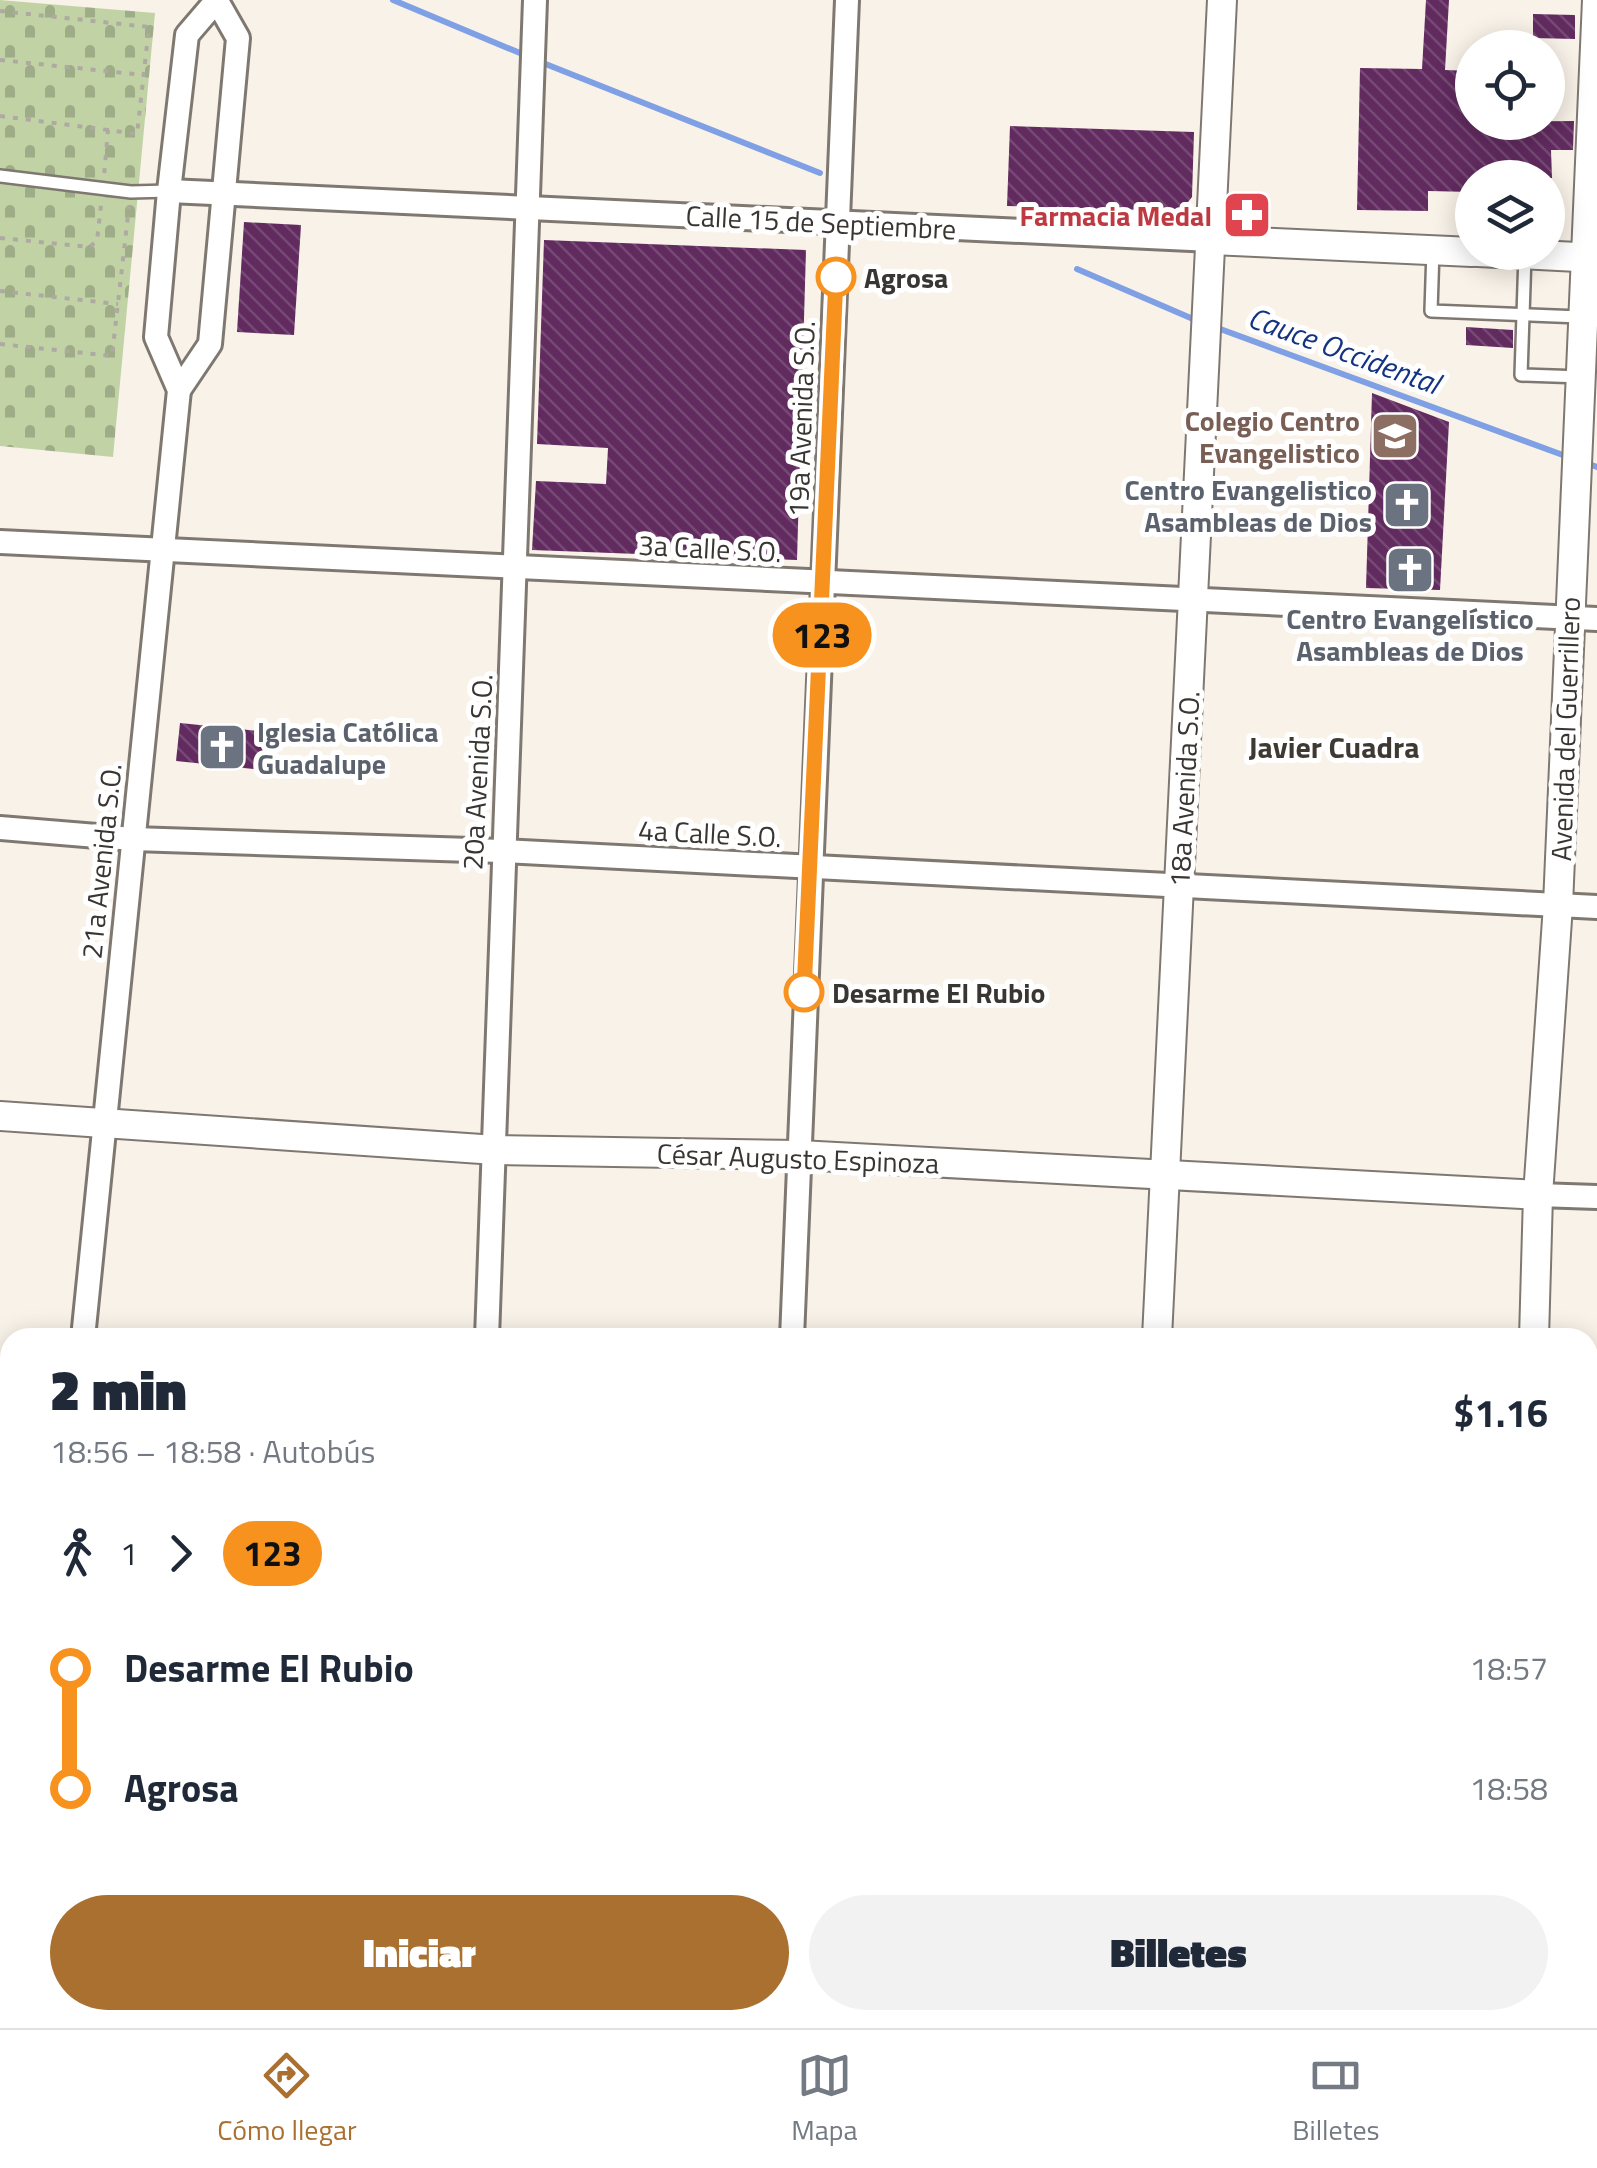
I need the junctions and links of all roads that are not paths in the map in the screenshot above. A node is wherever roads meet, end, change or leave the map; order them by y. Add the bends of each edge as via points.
1 (216, 0) edge
2 (535, 0) edge
3 (847, 0) edge
4 (1222, 0) edge
5 (1597, 0) edge
6 (0, 176) edge
7 (170, 192) junction
8 (223, 194) junction
9 (529, 209) junction
10 (838, 223) junction
11 (1212, 240) junction
12 (1433, 250) junction
13 (1455, 251) edge
14 (1565, 257) edge
15 (1592, 258) edge
16 (1524, 270) edge
17 (1523, 315) junction
18 (1585, 317) junction
19 (1583, 377) junction
20 (178, 390) junction
21 (0, 542) edge
22 (164, 550) junction
23 (516, 567) junction
24 (825, 584) junction
25 (1194, 601) junction
26 (1583, 619) edge
27 (0, 828) edge
28 (134, 839) junction
29 (502, 852) junction
30 (808, 868) junction
31 (1180, 886) junction
32 (1558, 905) junction
33 (1597, 907) edge
34 (0, 1116) edge
35 (105, 1127) junction
36 (496, 1150) junction
37 (799, 1155) junction
38 (1165, 1174) junction
39 (1538, 1196) junction
40 (1597, 1198) edge
41 (84, 1328) edge
42 (487, 1328) edge
43 (792, 1328) edge
44 (1158, 1328) edge
45 (1534, 1328) edge

1 - 7 street, 21a Avenida S.O. via 187,36
1 - 8 street, 21a Avenida S.O. via 238,38
2 - 9 street, 20a Avenida S.O.
3 - 10 street, 19a Avenida S.O.
4 - 11 street, 18a Avenida S.O.
5 - 15 street, Avenida del Guerrillero
6 - 7 lane
7 - 8 street, Calle 15 de Septiembre
7 - 20 street, 21a Avenida S.O. via 156,336
8 - 9 street, Calle 15 de Septiembre
8 - 20 street, 21a Avenida S.O. via 210,344
9 - 10 street, Calle 15 de Septiembre
9 - 23 street, 20a Avenida S.O.
10 - 11 street, Calle 15 de Septiembre
10 - 24 street, 19a Avenida S.O.
11 - 12 street, Calle 15 de Septiembre
11 - 25 street, 18a Avenida S.O.
12 - 13 street, Calle 15 de Septiembre
12 - 17 lane via 1431,311
14 - 15 street, Calle 15 de Septiembre
15 - 18 street, Avenida del Guerrillero
16 - 17 lane
17 - 18 lane
17 - 19 lane via 1522,375
18 - 19 street, Avenida del Guerrillero
19 - 26 street, Avenida del Guerrillero
20 - 22 street, 21a Avenida S.O.
21 - 22 street, 3a Calle S.O.
22 - 23 street, 3a Calle S.O.
22 - 28 street, 21a Avenida S.O.
23 - 24 street, 3a Calle S.O.
23 - 29 street, 20a Avenida S.O.
24 - 25 street, 3a Calle S.O.
24 - 30 street, 19a Avenida S.O.
25 - 26 street, 3a Calle S.O.
25 - 31 street, 18a Avenida S.O.
26 - 32 street, Avenida del Guerrillero
27 - 28 street, 4a Calle S.O.
28 - 29 street, 4a Calle S.O.
28 - 35 street, 21a Avenida S.O.
29 - 30 street, 4a Calle S.O.
29 - 36 street, 20a Avenida S.O.
30 - 31 street, 4a Calle S.O.
30 - 37 street, 19a Avenida S.O.
31 - 32 street, 4a Calle S.O.
31 - 38 street, 18a Avenida S.O.
32 - 33 street, 4a Calle S.O.
32 - 39 street, Avenida del Guerrillero
34 - 35 street, César Augusto Espinoza
35 - 36 street, César Augusto Espinoza
35 - 41 street, 21a Avenida S.O.
36 - 37 street, César Augusto Espinoza
36 - 42 street, 20a Avenida S.O.
37 - 38 street, César Augusto Espinoza
37 - 43 street, 19a Avenida S.O.
38 - 39 street, César Augusto Espinoza
38 - 44 street, 18a Avenida S.O.
39 - 40 street, César Augusto Espinoza
39 - 45 street, Avenida del Guerrillero

